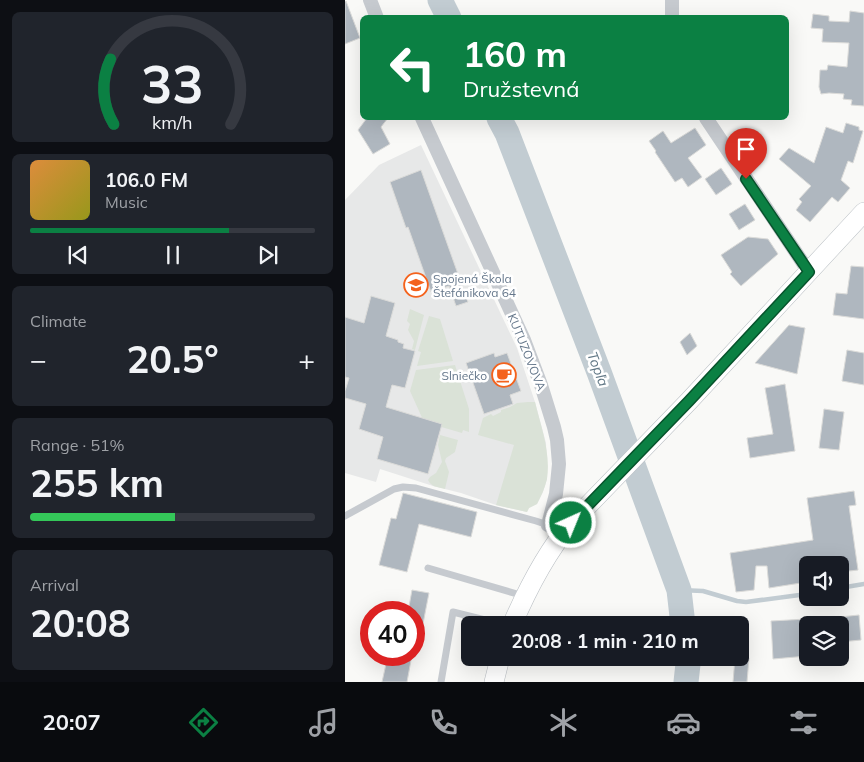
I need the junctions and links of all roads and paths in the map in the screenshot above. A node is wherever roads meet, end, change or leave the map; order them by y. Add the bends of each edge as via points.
1 (369, 0) edge
2 (672, 0) edge
3 (376, 15) edge
4 (672, 15) edge
5 (424, 120) edge
6 (707, 120) edge
7 (864, 212) edge
8 (809, 272) junction
9 (345, 516) edge
10 (561, 527) junction
11 (428, 568) dead end
12 (524, 596) junction
13 (469, 616) edge
14 (515, 616) edge
15 (498, 666) edge
16 (441, 682) edge
17 (494, 682) edge

1 - 3 street
2 - 4 street
5 - 10 street, KUTUZOVOVA via 541,385 557,440 556,494
6 - 8 street
7 - 8 street
8 - 10 street via 689,401
9 - 10 lane via 403,487
10 - 12 street
11 - 12 lane
12 - 14 street
13 - 16 lane via 453,612
15 - 17 street

